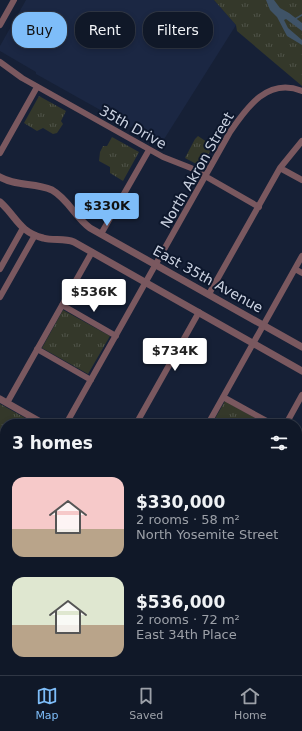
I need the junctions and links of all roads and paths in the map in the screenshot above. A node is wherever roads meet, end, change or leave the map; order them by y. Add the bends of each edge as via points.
1 (14, 0) edge
2 (0, 25) edge
3 (0, 62) edge
4 (37, 87) junction
5 (302, 91) edge
6 (302, 141) edge
7 (149, 150) junction
8 (0, 154) edge
9 (280, 168) junction
10 (205, 176) junction
11 (0, 177) edge
12 (302, 180) edge
13 (0, 202) edge
14 (259, 206) junction
15 (23, 228) junction
16 (101, 234) junction
17 (35, 235) junction
18 (92, 252) junction
19 (302, 256) edge
20 (156, 264) junction
21 (0, 269) edge
22 (295, 269) junction
23 (302, 273) edge
24 (146, 282) junction
25 (209, 294) junction
26 (0, 297) edge
27 (62, 305) junction
28 (199, 312) junction
29 (264, 325) junction
30 (116, 336) junction
31 (253, 343) junction
32 (302, 347) edge
33 (37, 349) junction
34 (302, 371) edge
35 (91, 380) junction
36 (302, 395) edge
37 (223, 396) junction
38 (0, 399) edge
39 (7, 403) junction
40 (35, 419) edge
41 (69, 419) edge
42 (139, 419) edge
43 (211, 419) edge
44 (263, 419) edge
45 (289, 419) edge

1 - 2 street
3 - 4 street, 35th Drive
4 - 7 street, 35th Drive
4 - 8 street
5 - 10 street, North Akron Street via 289,87 270,90 261,95 230,132
6 - 9 street
7 - 10 street, 35th Drive
7 - 16 street
9 - 12 street
9 - 14 street
10 - 14 street, 35th Drive
10 - 20 street, North Akron Street
11 - 16 street, East 35th Avenue via 15,184 39,186 54,192 66,202 83,224
13 - 15 street
14 - 25 street
15 - 17 street
15 - 21 street
16 - 20 street, East 35th Avenue
17 - 18 street via 72,241
17 - 26 street
18 - 24 street
18 - 27 street
19 - 22 street
20 - 24 street, North Akron Street
20 - 25 street, East 35th Avenue
22 - 23 street
22 - 29 street
24 - 28 street
24 - 30 street, North Akron Street
25 - 29 street, East 35th Avenue
27 - 30 street
27 - 33 street
28 - 31 street
28 - 42 street
29 - 31 street
29 - 32 street, East 35th Avenue
30 - 35 street, North Akron Street
31 - 34 street
31 - 37 street
33 - 35 street
33 - 39 street
35 - 41 street, North Akron Street
36 - 45 street
37 - 43 street
37 - 44 street
38 - 39 street
39 - 40 street

